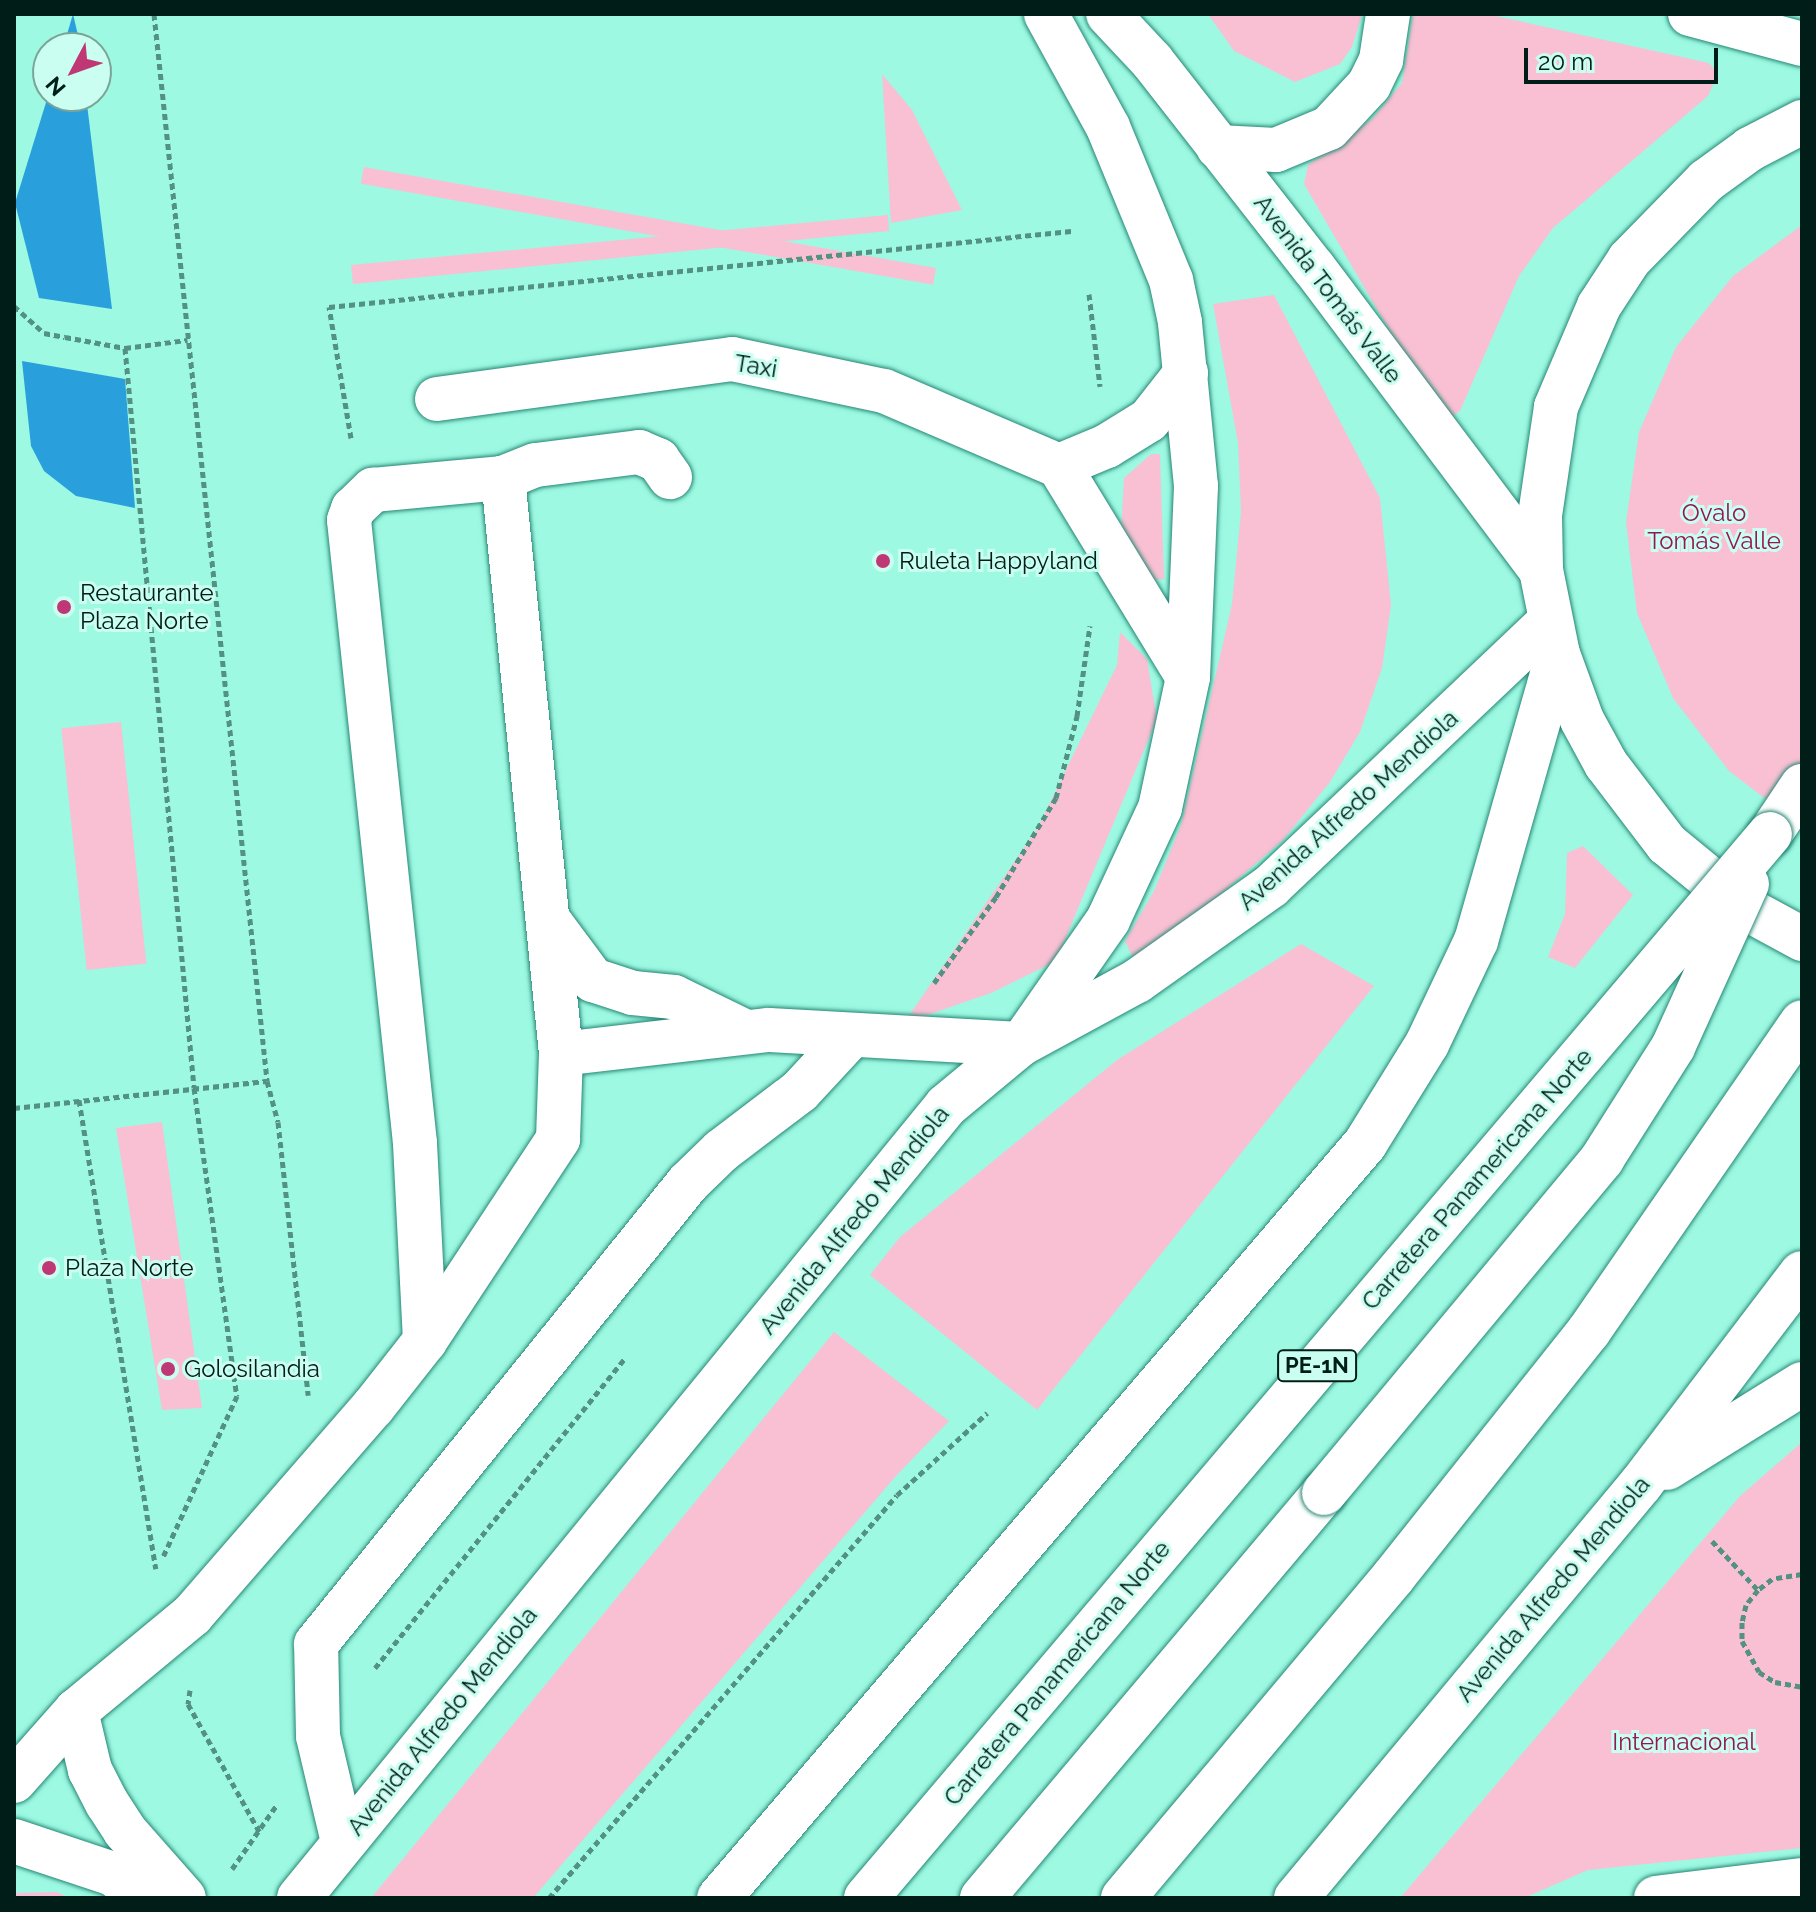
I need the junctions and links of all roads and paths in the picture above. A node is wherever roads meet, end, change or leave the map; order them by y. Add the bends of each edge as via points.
1 (154, 14) edge
2 (1046, 14) edge
3 (1108, 14) edge
4 (1388, 14) edge
5 (1690, 14) edge
6 (1802, 44) edge
7 (1802, 122) edge
8 (1218, 147) junction
9 (1071, 231) dead end
10 (1089, 294) dead end
11 (14, 306) edge
12 (187, 340) junction
13 (125, 348) junction
14 (1186, 373) junction
15 (437, 399) dead end
16 (1107, 446) junction
17 (1059, 466) junction
18 (670, 477) dead end
19 (503, 478) junction
20 (362, 499) junction
21 (1103, 541) junction
22 (1541, 570) junction
23 (1554, 638) junction
24 (1188, 677) junction
25 (1802, 786) edge
26 (1770, 834) junction
27 (547, 919) junction
28 (1802, 939) edge
29 (1802, 1022) edge
30 (746, 1032) junction
31 (870, 1038) junction
32 (1021, 1044) junction
33 (561, 1054) junction
34 (267, 1081) junction
35 (194, 1088) junction
36 (79, 1100) junction
37 (14, 1108) edge
38 (1802, 1273) edge
39 (425, 1341) junction
40 (631, 1350) dead end
41 (1802, 1384) edge
42 (987, 1413) dead end
43 (316, 1468) junction
44 (1641, 1484) junction
45 (1712, 1541) dead end
46 (157, 1571) junction
47 (1802, 1574) edge
48 (155, 1580) dead end
49 (1758, 1590) junction
50 (1802, 1687) edge
51 (188, 1704) dead end
52 (76, 1711) junction
53 (318, 1736) junction
54 (14, 1781) edge
55 (260, 1834) junction
56 (14, 1841) edge
57 (343, 1842) junction
58 (226, 1877) dead end
59 (1802, 1880) edge
60 (144, 1898) edge
61 (184, 1898) edge
62 (299, 1898) edge
63 (549, 1898) edge
64 (719, 1898) edge
65 (866, 1898) edge
66 (982, 1898) edge
67 (1123, 1898) edge
68 (1296, 1898) edge
69 (1656, 1898) edge

1 - 12 path
2 - 14 main road via 1108,127 1154,231 1171,280
3 - 8 main road, Avenida Tomás Valle
4 - 8 main road via 1381,60 1369,85 1329,128 1276,150
5 - 6 main road
7 - 22 main road via 1750,149 1665,218 1599,306 1556,407 1540,516
8 - 22 main road, Avenida Tomás Valle
9 - 20 path via 329,307
10 - 16 path
11 - 13 path via 44,333
12 - 13 path
12 - 34 path
13 - 35 path
14 - 16 main road via 1149,420
14 - 24 main road via 1196,486
15 - 17 main road, Taxi via 732,359 884,391
16 - 17 main road
17 - 21 main road
18 - 19 main road via 658,460 639,452 536,465
19 - 20 main road via 388,487
19 - 27 main road
20 - 39 main road via 349,520 415,1143
21 - 24 main road
21 - 31 path via 1077,716 1056,798 996,897
22 - 23 main road
23 - 28 main road via 1582,720 1634,806 1704,877 1745,908
23 - 32 main road, Avenida Alfredo Mendiola via 1271,886 1137,981
23 - 64 main road via 1476,941 1427,1044 1365,1144
24 - 32 main road via 1171,770 1148,841 1108,920
25 - 26 main road, Carretera Panamericana Norte / PE-1N
26 - 65 main road, Carretera Panamericana Norte / PE-1N, bridge
26 - 66 main road, bridge via 1673,1047 1602,1159
27 - 30 main road via 593,980 633,993 674,997
27 - 33 main road
29 - 67 main road via 1589,1331 1394,1576
30 - 31 main road
30 - 33 main road
31 - 32 main road
31 - 53 main road via 721,1151 688,1183 316,1644
32 - 57 main road, Avenida Alfredo Mendiola via 946,1106
33 - 39 main road via 558,1139
34 - 35 path
34 - 43 path via 278,1122
35 - 36 path
35 - 46 path via 237,1396
36 - 37 path
36 - 46 path
38 - 44 main road, Avenida Alfredo Mendiola
39 - 43 main road
40 - 53 path
41 - 44 main road
42 - 63 path via 897,1495
43 - 52 main road via 192,1615
44 - 68 main road, Avenida Alfredo Mendiola
45 - 49 path
46 - 48 path
47 - 49 path via 1772,1579
49 - 50 path via 1742,1622 1748,1658 1775,1682
51 - 55 path
52 - 54 main road
52 - 61 main road via 90,1770 107,1803
53 - 55 path
53 - 57 main road
55 - 58 path
56 - 60 main road via 113,1874
57 - 62 main road, Avenida Alfredo Mendiola
59 - 69 main road

